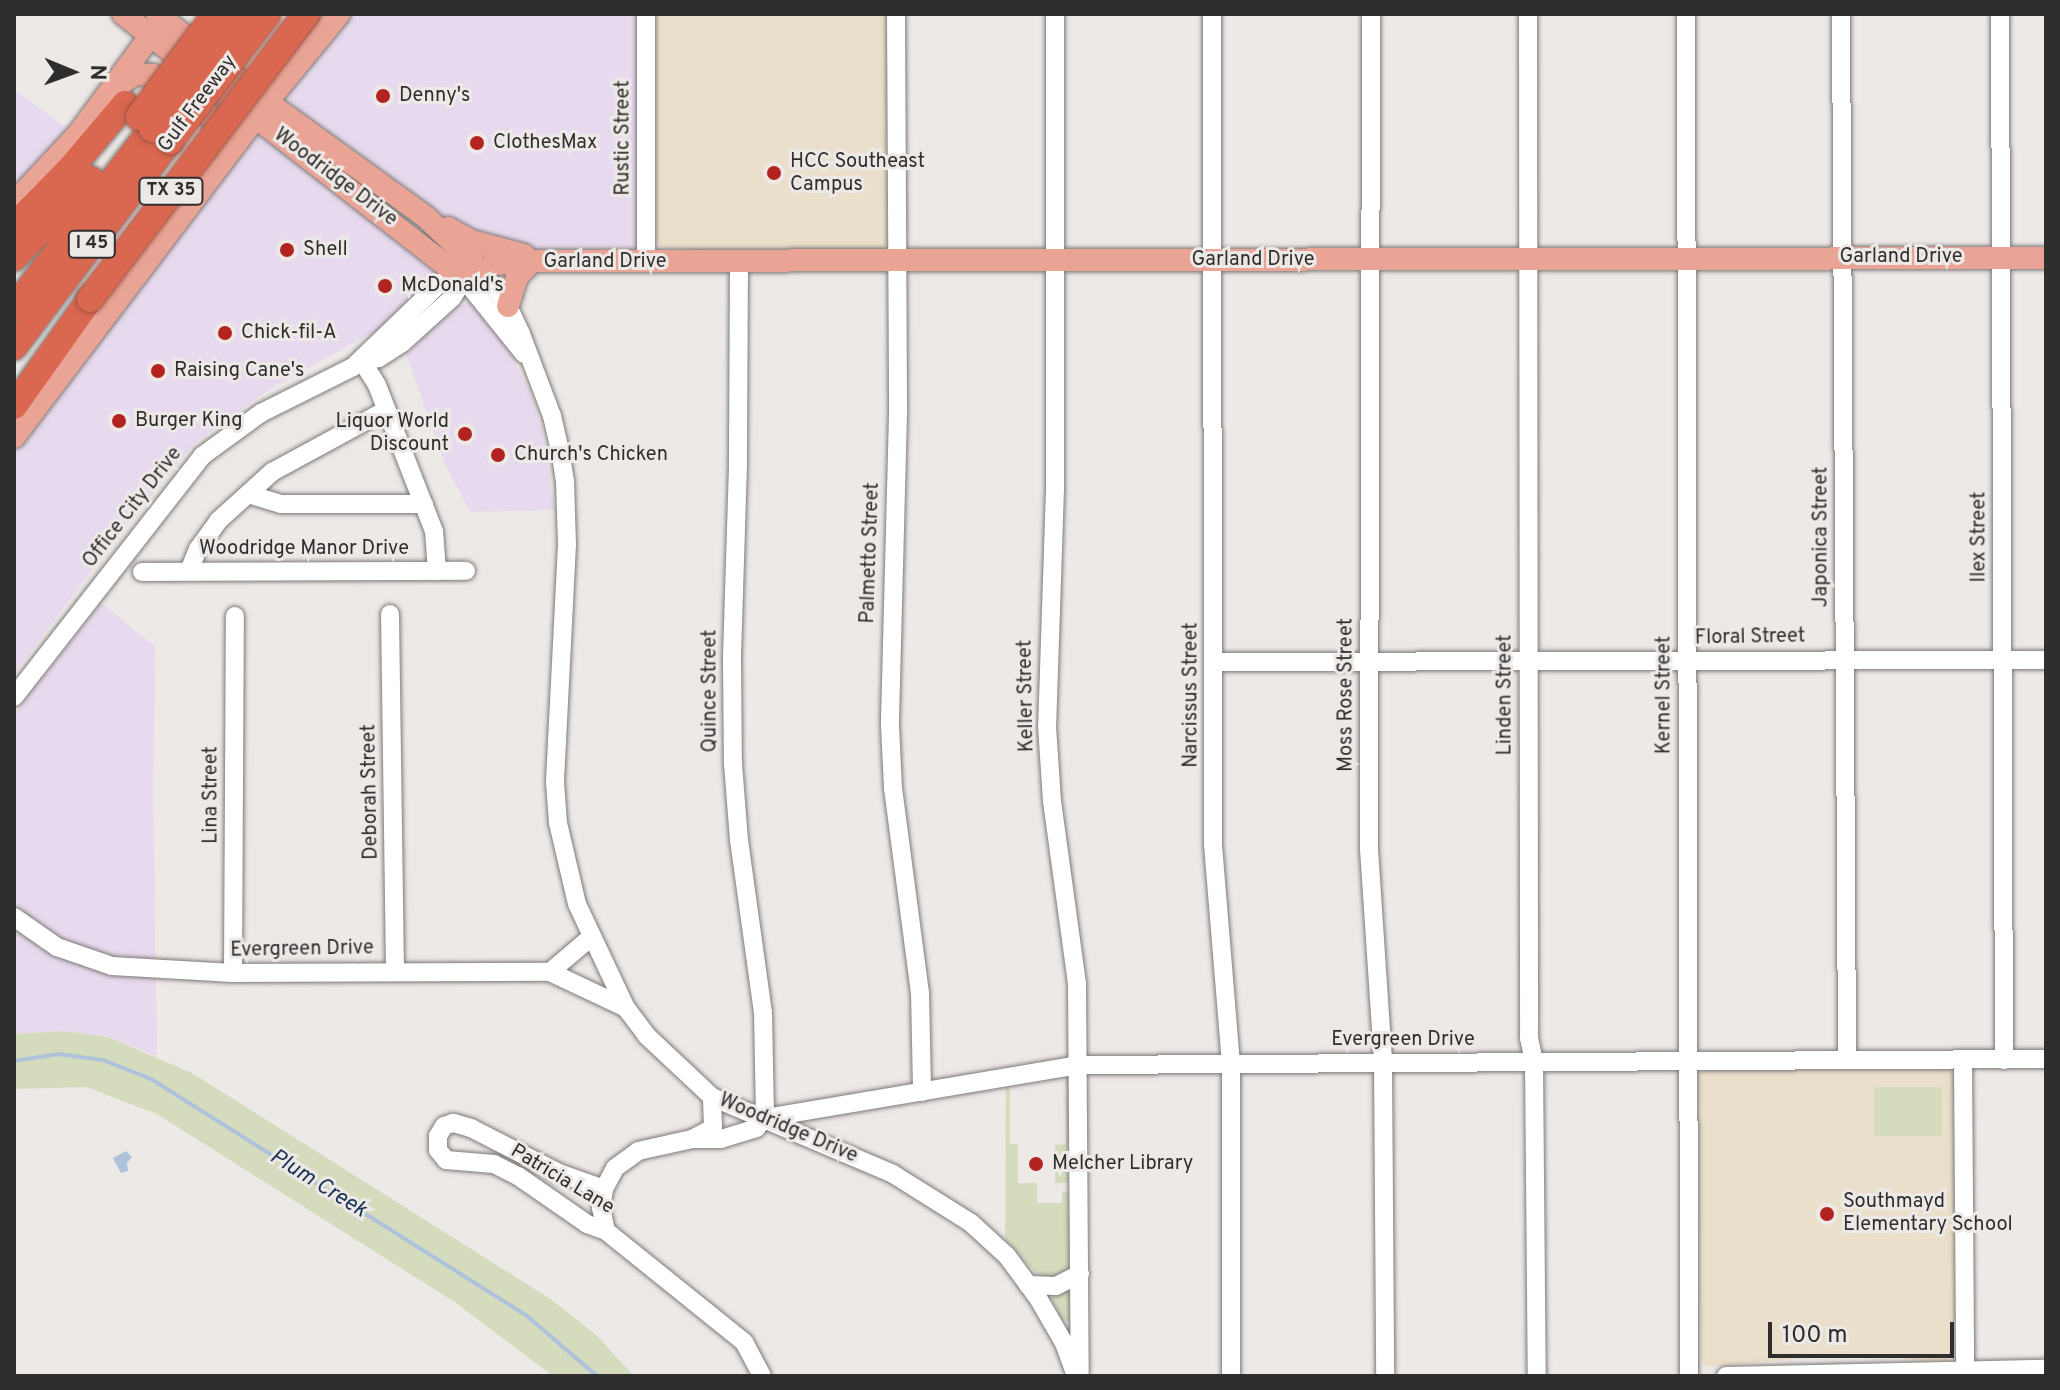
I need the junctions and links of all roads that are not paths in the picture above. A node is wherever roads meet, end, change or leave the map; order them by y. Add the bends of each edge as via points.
1 (123, 14) edge
2 (197, 14) edge
3 (216, 14) edge
4 (240, 14) edge
5 (267, 14) edge
6 (339, 14) edge
7 (646, 14) edge
8 (896, 14) edge
9 (1055, 14) edge
10 (1212, 14) edge
11 (1371, 14) edge
12 (1528, 14) edge
13 (1686, 14) edge
14 (1841, 14) edge
15 (2000, 14) edge
16 (159, 20) edge
17 (313, 25) edge
18 (262, 110) junction
19 (139, 117) junction
20 (91, 179) junction
21 (14, 203) edge
22 (181, 216) junction
23 (426, 217) junction
24 (14, 226) edge
25 (1843, 256) junction
26 (2001, 257) junction
27 (14, 258) edge
28 (2046, 258) edge
29 (1371, 259) junction
30 (1527, 259) junction
31 (897, 260) junction
32 (1212, 260) junction
33 (1686, 260) junction
34 (538, 261) junction
35 (1055, 261) junction
36 (646, 262) junction
37 (739, 262) junction
38 (472, 274) junction
39 (14, 282) edge
40 (508, 306) junction
41 (14, 308) edge
42 (14, 347) edge
43 (529, 359) junction
44 (362, 361) junction
45 (14, 406) edge
46 (386, 410) junction
47 (14, 437) edge
48 (248, 494) junction
49 (424, 504) junction
50 (189, 571) junction
51 (437, 571) junction
52 (466, 571) dead end
53 (142, 572) dead end
54 (390, 614) dead end
55 (235, 616) dead end
56 (1845, 659) junction
57 (2046, 660) edge
58 (1528, 661) junction
59 (1687, 661) junction
60 (2002, 661) junction
61 (1214, 662) junction
62 (1369, 662) junction
63 (14, 697) edge
64 (14, 917) edge
65 (590, 938) junction
66 (395, 970) junction
67 (550, 972) junction
68 (233, 973) junction
69 (626, 1008) junction
70 (2046, 1059) edge
71 (1847, 1060) junction
72 (1963, 1060) junction
73 (2004, 1060) junction
74 (1231, 1062) junction
75 (1383, 1062) junction
76 (1534, 1062) junction
77 (1688, 1062) junction
78 (1080, 1065) junction
79 (922, 1092) junction
80 (712, 1097) junction
81 (765, 1118) junction
82 (692, 1139) junction
83 (604, 1189) junction
84 (606, 1231) junction
85 (1080, 1274) junction
86 (1028, 1285) junction
87 (2046, 1369) edge
88 (1965, 1372) junction
89 (1993, 1373) edge
90 (1841, 1375) edge
91 (762, 1376) edge
92 (1078, 1376) edge
93 (1231, 1376) edge
94 (1385, 1376) edge
95 (1537, 1376) edge
96 (1689, 1376) edge
97 (1726, 1376) edge

1 - 16 main road, Woodridge Drive
2 - 17 main road via 266,66 286,63 311,39
3 - 19 highway, Gulf Freeway, bridge
4 - 19 highway, Gulf Freeway / I 45, bridge
5 - 19 highway, Gulf Freeway / I 45, bridge
6 - 17 main road
7 - 36 street, Rustic Street
8 - 31 street, Palmetto Street
9 - 35 street, Keller Street
10 - 32 street, Narcissus Street
11 - 29 street, Moss Rose Street
12 - 30 street, Linden Street
13 - 33 street, Kernel Street
14 - 25 street, Japonica Street
15 - 26 street, Ilex Street
16 - 18 main road, Woodridge Drive
16 - 19 main road
17 - 18 main road
17 - 45 highway, TX 35, bridge
18 - 22 main road
18 - 23 main road, Woodridge Drive
18 - 38 main road, Woodridge Drive
19 - 20 highway, Gulf Freeway / I 45
19 - 21 main road via 79,133
19 - 22 main road via 135,74 153,75 214,119 216,141
19 - 24 highway via 71,168
19 - 41 highway, Gulf Freeway / I 45
19 - 42 highway, Gulf Freeway / I 45
20 - 27 highway
20 - 39 highway, Gulf Freeway / I 45
22 - 47 main road
23 - 34 main road via 471,241
23 - 38 main road, Woodridge Drive
25 - 26 main road, Garland Drive
25 - 33 main road, Garland Drive
25 - 56 street, Japonica Street
26 - 28 main road, Garland Drive
26 - 60 street, Ilex Street
29 - 30 main road, Garland Drive
29 - 32 main road, Garland Drive
29 - 62 street, Moss Rose Street
30 - 33 main road, Garland Drive
30 - 58 street, Linden Street
31 - 35 main road, Garland Drive
31 - 37 main road, Garland Drive
31 - 79 street, Palmetto Street via 890,725 893,788 920,993
32 - 35 main road, Garland Drive
32 - 61 street, Narcissus Street
33 - 59 street, Kernel Street
34 - 36 main road, Garland Drive
34 - 38 main road, Garland Drive
34 - 40 main road via 517,277
35 - 78 street, Keller Street via 1047,726 1077,983
36 - 37 main road, Garland Drive
37 - 81 street, Quince Street via 733,764 763,1012
38 - 40 street, Woodridge Drive
38 - 43 street, Woodridge Drive
38 - 44 street, Office City Drive via 440,283 372,345
40 - 43 street, Woodridge Drive
43 - 65 street, Woodridge Drive via 552,416 565,481 567,544 555,782 566,868
44 - 46 street
44 - 63 street, Office City Drive via 261,413 202,456
46 - 48 street via 272,472
46 - 49 street
48 - 49 street via 281,504
48 - 50 street via 218,521
49 - 51 street via 434,531
50 - 51 street, Woodridge Manor Drive
50 - 53 street, Woodridge Manor Drive
51 - 52 street, Woodridge Manor Drive
54 - 66 street, Deborah Street
55 - 68 street, Lina Street
56 - 59 street, Floral Street
56 - 60 street, Floral Street
56 - 71 street, Japonica Street
57 - 60 street, Floral Street
58 - 59 street, Floral Street
58 - 62 street, Floral Street
58 - 76 street, Linden Street via 1529,1038
59 - 77 street, Kernel Street
60 - 73 street, Ilex Street
61 - 62 street, Floral Street
61 - 74 street, Narcissus Street via 1213,845
62 - 75 street, Moss Rose Street via 1369,849
64 - 68 street, Evergreen Drive via 57,947 112,966
65 - 67 street
65 - 69 street, Woodridge Drive
66 - 67 street, Evergreen Drive
66 - 68 street, Evergreen Drive
67 - 69 street
69 - 80 street, Woodridge Drive via 646,1035
70 - 73 street, Evergreen Drive
71 - 72 street, Evergreen Drive
71 - 77 street, Evergreen Drive
72 - 73 street, Evergreen Drive
72 - 88 street
74 - 75 street, Evergreen Drive
74 - 78 street, Evergreen Drive
74 - 93 street, Narcissus Street
75 - 76 street, Evergreen Drive
75 - 94 street, Moss Rose Street
76 - 77 street, Evergreen Drive
76 - 95 street, Linden Street
77 - 96 street, Kernel Street
78 - 79 street, Evergreen Drive
78 - 85 street, Keller Street
79 - 81 street, Evergreen Drive
80 - 81 street, Woodridge Drive
80 - 82 street via 713,1128
81 - 82 street via 756,1128 721,1139
81 - 86 street, Woodridge Drive via 932,1195 998,1248
82 - 83 street via 638,1151 615,1168
83 - 84 street
83 - 84 street, Patricia Lane via 559,1173 471,1128 453,1123 438,1136 438,1150 446,1160 494,1164
84 - 91 street, Patricia Lane via 744,1342
85 - 86 street via 1056,1286
85 - 92 street, Keller Street
86 - 92 street, Woodridge Drive
87 - 89 street
88 - 89 street
88 - 90 street
90 - 97 street

